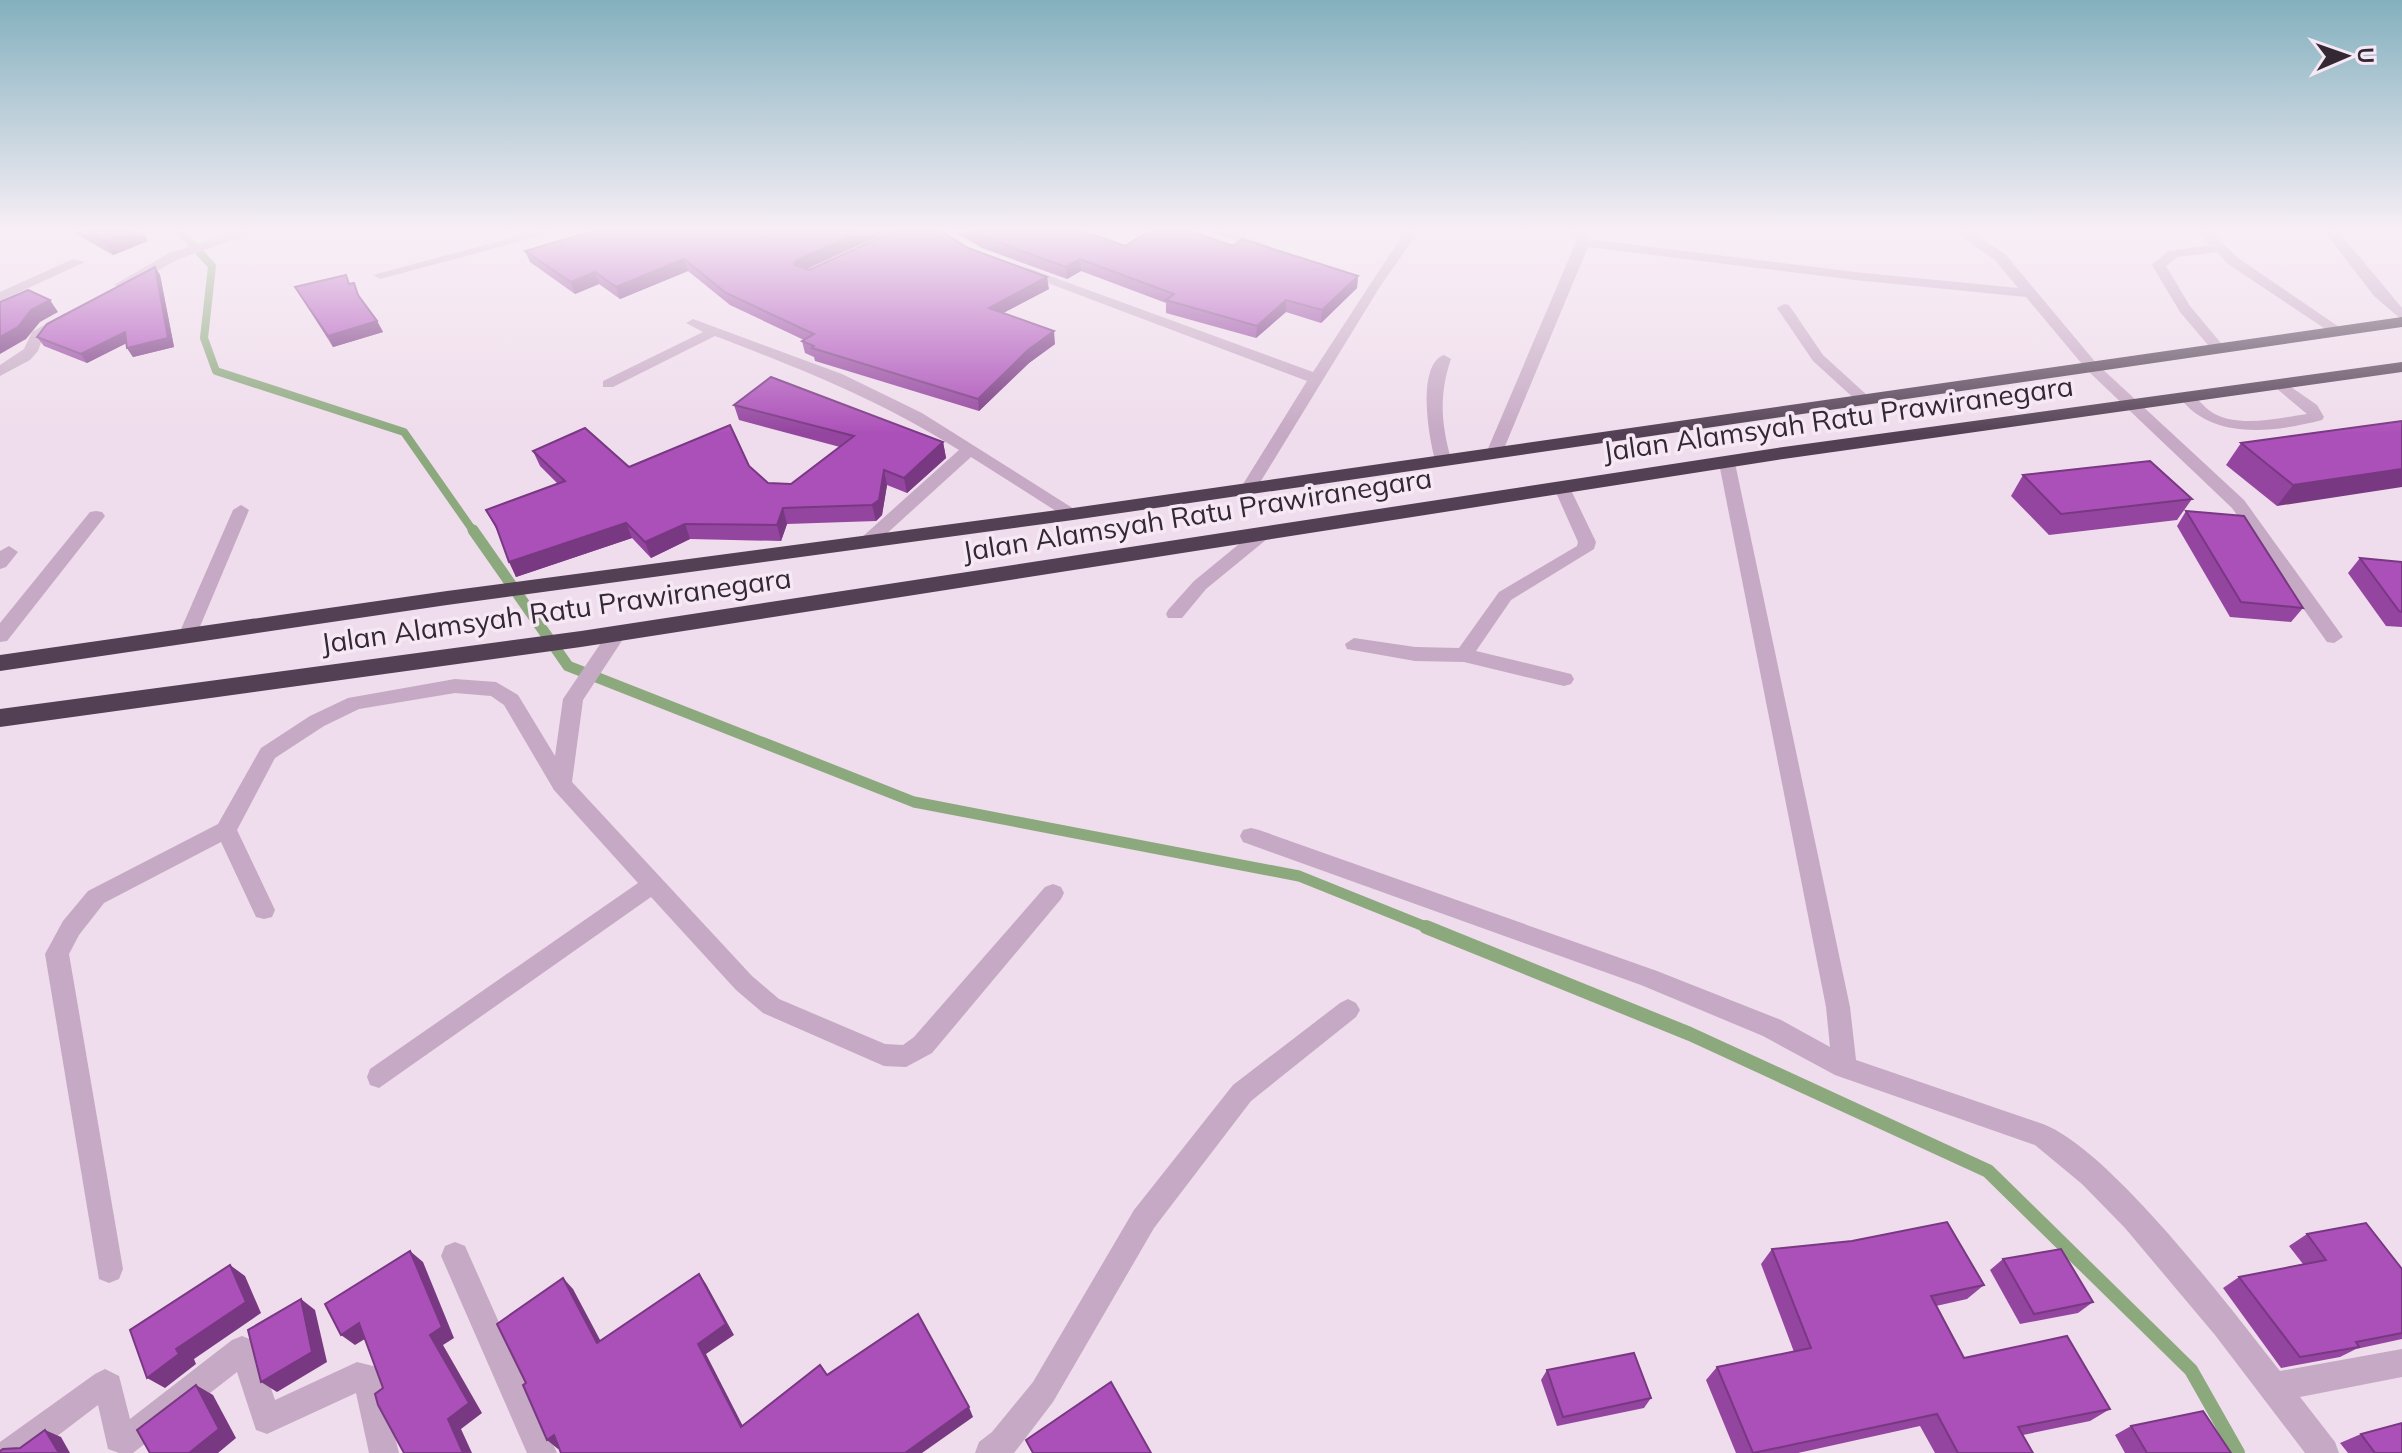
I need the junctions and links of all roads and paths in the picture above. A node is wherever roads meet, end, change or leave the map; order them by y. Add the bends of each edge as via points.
1 (1098, 299) edge
2 (1359, 299) edge
3 (1554, 299) edge
4 (2035, 299) edge
5 (2177, 299) edge
6 (2289, 299) edge
7 (2384, 299) edge
8 (84, 306) edge
9 (1784, 308) dead end
10 (2402, 319) edge
11 (693, 323) dead end
12 (715, 331) junction
13 (2338, 331) junction
14 (2218, 348) junction
15 (1444, 359) dead end
16 (2092, 367) junction
17 (2402, 367) edge
18 (0, 371) edge
19 (1317, 379) junction
20 (608, 384) dead end
21 (2281, 385) junction
22 (2188, 398) junction
23 (1863, 399) junction
24 (2136, 406) junction
25 (970, 449) junction
26 (1495, 451) junction
27 (1443, 459) junction
28 (1727, 463) junction
29 (1562, 488) junction
30 (1248, 489) junction
31 (241, 510) dead end
32 (1073, 514) junction
33 (96, 516) dead end
34 (1261, 535) junction
35 (867, 542) junction
36 (1175, 614) dead end
37 (618, 633) junction
38 (0, 636) edge
39 (187, 636) junction
40 (2334, 637) dead end
41 (1354, 644) dead end
42 (1464, 655) junction
43 (0, 663) edge
44 (410, 663) junction
45 (1564, 679) dead end
46 (402, 693) junction
47 (0, 718) edge
48 (561, 784) junction
49 (226, 830) junction
50 (1251, 836) dead end
51 (653, 884) junction
52 (1053, 893) dead end
53 (264, 910) dead end
54 (1348, 1010) dead end
55 (1844, 1067) junction
56 (379, 1077) dead end
57 (455, 1256) dead end
58 (109, 1269) dead end
59 (2402, 1363) edge
60 (2274, 1387) junction
61 (10, 1453) edge
62 (384, 1453) edge
63 (542, 1453) edge
64 (990, 1453) edge
65 (2324, 1453) edge

1 - 19 street
2 - 19 street
3 - 26 street
4 - 16 street
5 - 14 street
6 - 13 street
7 - 10 street
8 - 18 street via 46,328 25,357
9 - 23 street via 1802,341
10 - 13 highway, Jalan Alamsyah Ratu Prawiranegara
11 - 12 street
12 - 20 street
12 - 25 street via 837,377
13 - 14 highway, Jalan Alamsyah Ratu Prawiranegara
14 - 16 highway, Jalan Alamsyah Ratu Prawiranegara
15 - 27 street via 1435,381 1432,420
16 - 23 highway, Jalan Alamsyah Ratu Prawiranegara
16 - 24 street
17 - 21 highway, Jalan Alamsyah Ratu Prawiranegara
19 - 30 street
21 - 22 highway, Jalan Alamsyah Ratu Prawiranegara
21 - 22 street via 2316,417 2246,424 2221,421
22 - 24 highway, Jalan Alamsyah Ratu Prawiranegara
23 - 26 highway, Jalan Alamsyah Ratu Prawiranegara
24 - 28 highway, Jalan Alamsyah Ratu Prawiranegara
24 - 40 street via 2238,504
25 - 32 street
25 - 35 street
26 - 27 highway, Jalan Alamsyah Ratu Prawiranegara
27 - 30 highway, Jalan Alamsyah Ratu Prawiranegara
28 - 29 highway, Jalan Alamsyah Ratu Prawiranegara
28 - 55 street via 1838,1007
29 - 34 highway, Jalan Alamsyah Ratu Prawiranegara
29 - 42 street via 1587,542 1585,549 1505,596
30 - 32 highway, Jalan Alamsyah Ratu Prawiranegara
31 - 39 street
32 - 35 highway, Jalan Alamsyah Ratu Prawiranegara
33 - 38 street
34 - 36 street via 1200,585
34 - 37 highway, Jalan Alamsyah Ratu Prawiranegara
35 - 39 highway, Jalan Alamsyah Ratu Prawiranegara
37 - 44 highway, Jalan Alamsyah Ratu Prawiranegara
37 - 48 street via 573,699
39 - 43 highway, Jalan Alamsyah Ratu Prawiranegara
41 - 42 street
42 - 45 street
44 - 46 street
44 - 47 highway, Jalan Alamsyah Ratu Prawiranegara
46 - 48 street via 455,686 496,689 511,700
46 - 49 street via 355,703 268,753
48 - 51 street
49 - 53 street
49 - 58 street via 96,897 57,954
50 - 55 street via 1649,978 1772,1028
51 - 52 street via 771,1006 884,1055 906,1056 923,1045
51 - 56 street
54 - 64 street via 1242,1093 1144,1219 1043,1392
55 - 60 street via 2043,1136 2070,1154 2108,1189
57 - 63 street
59 - 60 street
60 - 65 street
61 - 62 street via 105,1384 119,1438 128,1440 242,1350 267,1419 367,1377

